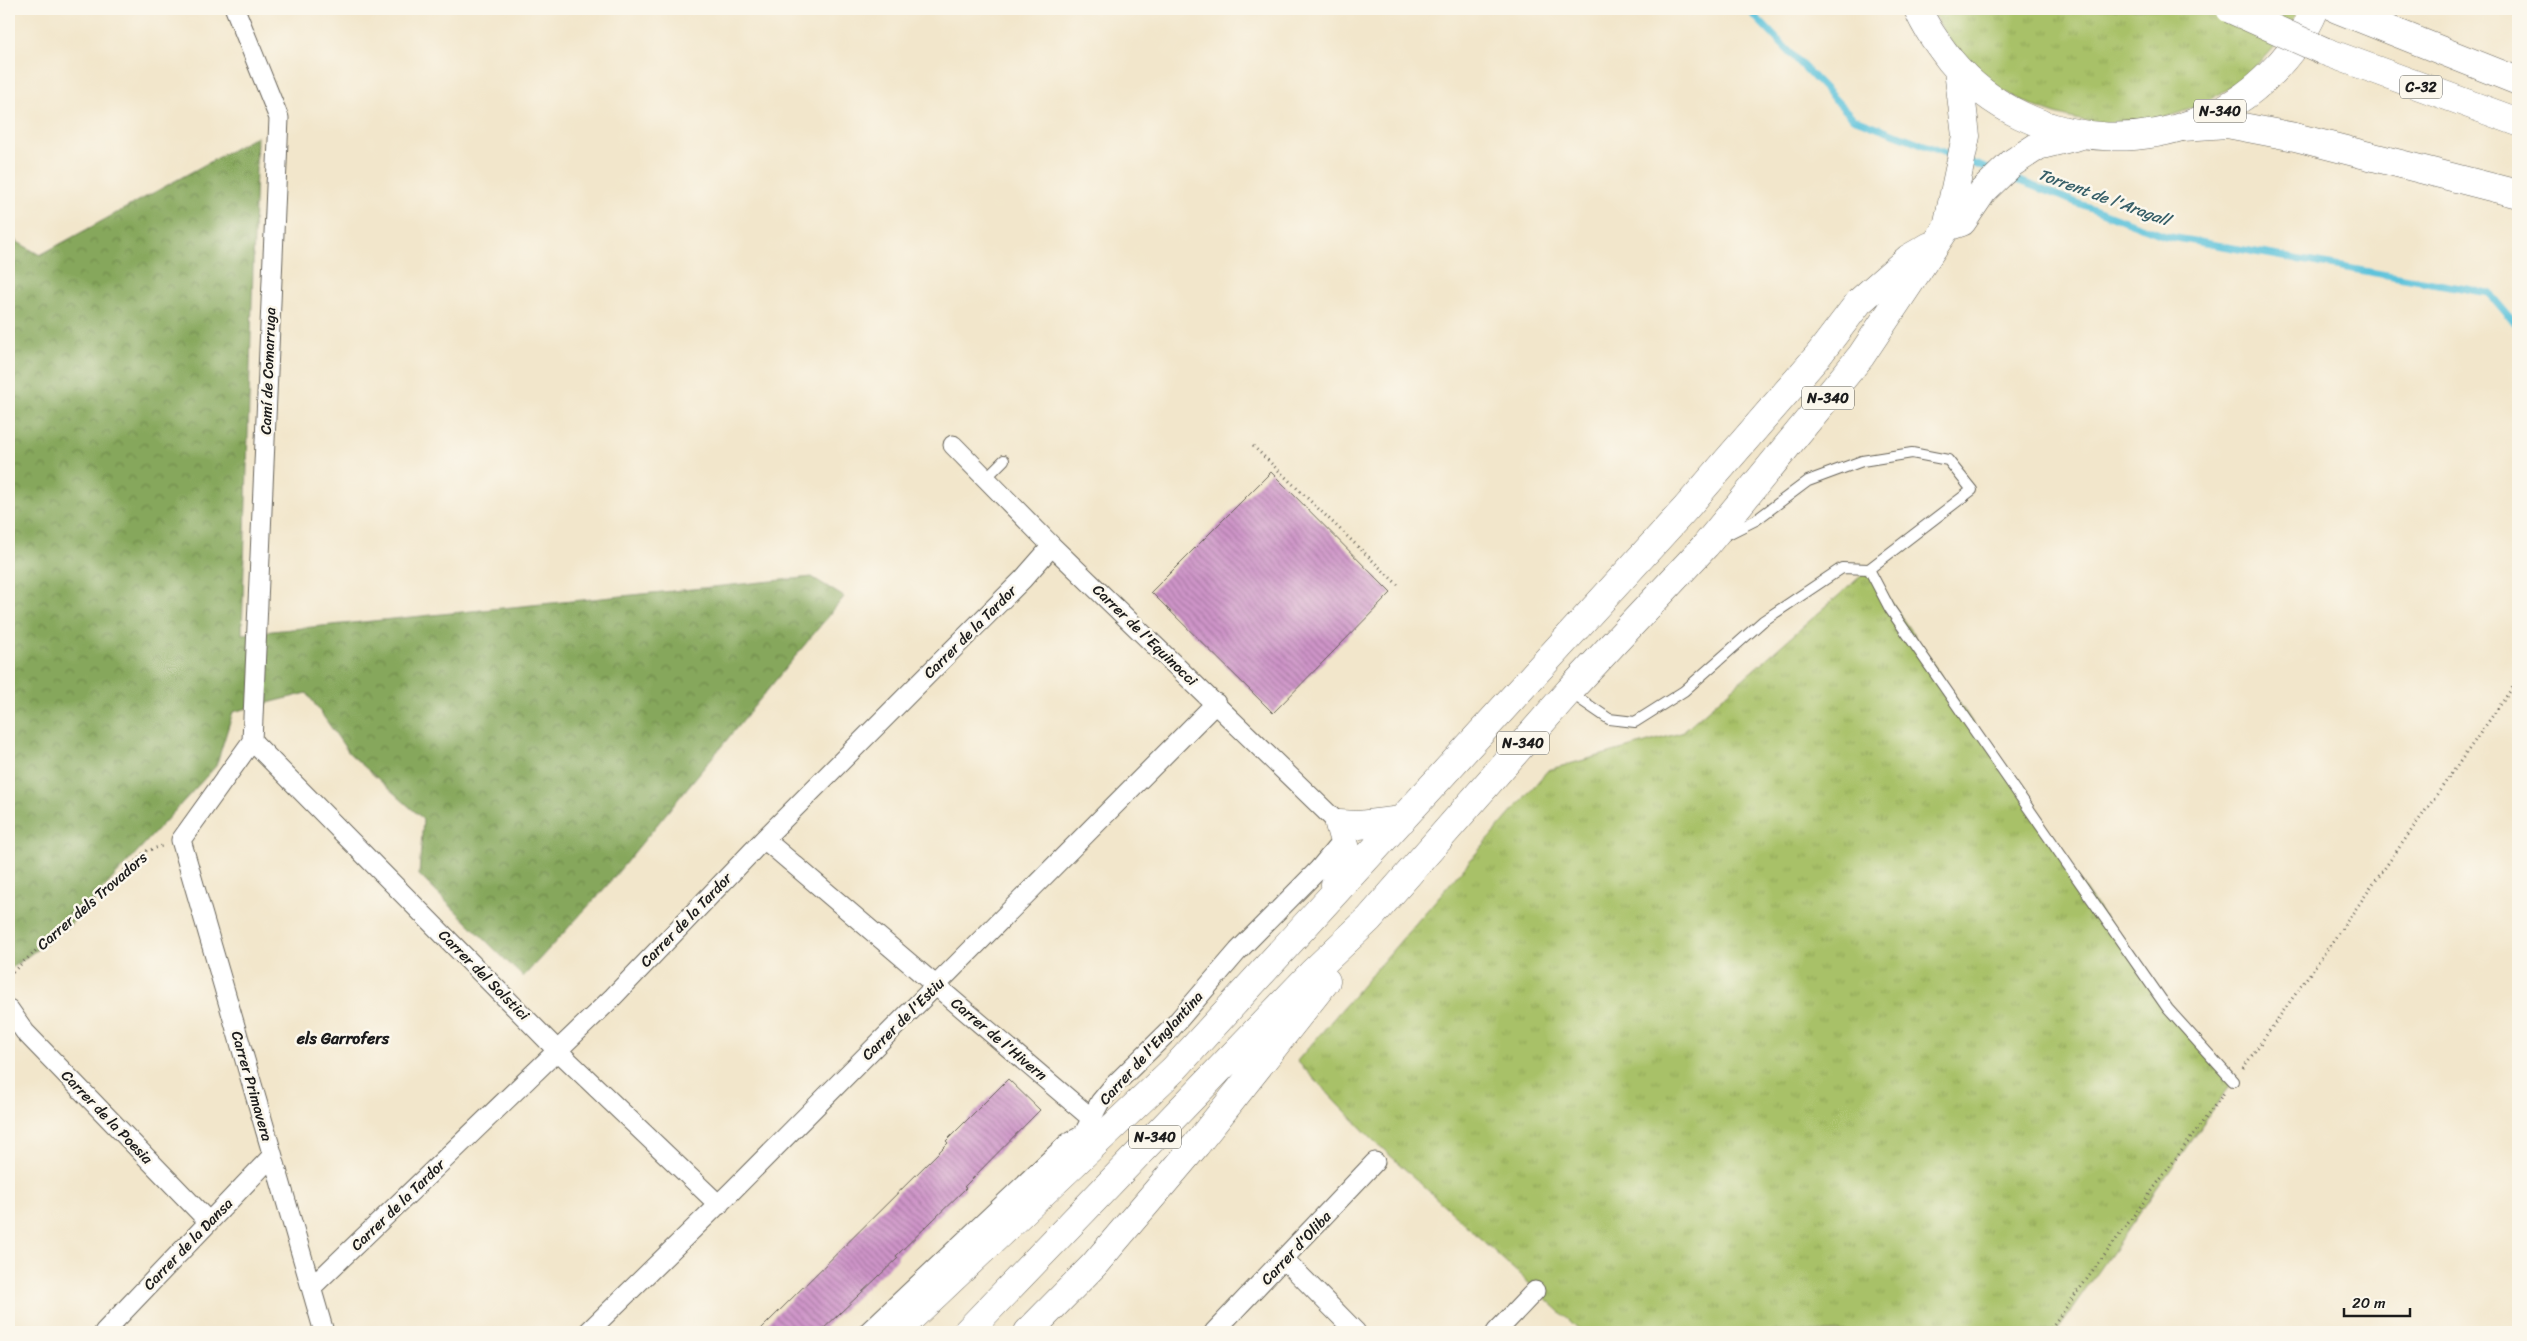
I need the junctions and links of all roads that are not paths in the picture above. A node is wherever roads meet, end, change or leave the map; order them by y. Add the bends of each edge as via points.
1 (236, 9) edge
2 (1918, 9) edge
3 (2230, 9) edge
4 (2315, 9) edge
5 (2343, 11) edge
6 (1958, 70) junction
7 (2518, 81) edge
8 (2518, 122) edge
9 (2183, 127) junction
10 (2083, 135) junction
11 (2518, 194) edge
12 (1943, 235) junction
13 (953, 445) dead end
14 (1004, 460) dead end
15 (986, 478) junction
16 (1706, 544) junction
17 (1052, 546) junction
18 (1869, 569) junction
19 (1569, 691) junction
20 (1216, 703) junction
21 (252, 741) junction
22 (1402, 820) junction
23 (1341, 832) junction
24 (764, 839) junction
25 (1319, 912) junction
26 (1344, 944) junction
27 (936, 986) junction
28 (9, 1009) edge
29 (558, 1051) junction
30 (1174, 1069) junction
31 (2233, 1082) road end
32 (1091, 1118) junction
33 (272, 1156) junction
34 (1376, 1162) dead end
35 (719, 1204) junction
36 (209, 1222) junction
37 (1285, 1260) junction
38 (312, 1287) junction
39 (1535, 1292) dead end
40 (104, 1332) edge
41 (324, 1332) edge
42 (588, 1332) edge
43 (868, 1332) edge
44 (896, 1332) edge
45 (967, 1332) edge
46 (1028, 1332) edge
47 (1214, 1332) edge
48 (1356, 1332) edge
49 (1496, 1332) edge

1 - 21 street, Camí de Comarruga via 279,118
2 - 6 main road, N-340 via 1937,43
3 - 8 main road, C-32, bridge via 2324,51
4 - 9 main road, N-340 via 2299,39 2260,84 2236,102
5 - 7 main road
6 - 10 main road, N-340 via 2015,113 2037,123
6 - 12 main road, N-340 via 1966,136
9 - 10 main road, N-340 via 2133,137
9 - 11 main road via 2227,124 2295,137
10 - 12 main road, N-340 via 2038,146 2012,163 1983,191 1962,222
12 - 16 main road, N-340 via 1861,356
12 - 22 main road via 1909,258 1859,302 1817,357 1686,508
13 - 15 street, Carrer de l'Equinocci
14 - 15 lane
15 - 17 street, Carrer de l'Equinocci
16 - 18 lane via 1756,520 1808,481 1862,461 1912,453 1948,460 1972,490
16 - 19 main road, N-340
17 - 20 street, Carrer de l'Equinocci
17 - 24 street, Carrer de la Tardor
18 - 19 lane via 1842,568 1763,621 1684,691 1635,722 1609,720
18 - 31 lane via 1890,609 2168,1009
19 - 26 main road, N-340
20 - 23 street, Carrer de l'Equinocci
20 - 27 street, Carrer de l'Estiu
21 - 29 street, Carrer del Solstici
21 - 33 street, Carrer Primavera via 181,840
22 - 23 main road via 1359,825
22 - 25 main road
23 - 25 main road via 1348,856
23 - 32 street, Carrer de l'Englantina via 1318,870 1238,951 1170,1030 1114,1085
24 - 27 street, Carrer de l'Hivern
24 - 29 street, Carrer de la Tardor
25 - 30 main road
26 - 45 main road, N-340 via 1312,973
26 - 46 main road via 1328,979 1196,1145 1094,1265
27 - 32 street, Carrer de l'Hivern
27 - 35 street, Carrer de l'Estiu
28 - 36 street, Carrer de la Poesia via 25,1032
29 - 35 street, Carrer del Solstici
29 - 38 street, Carrer de la Tardor
30 - 32 street via 1155,1074 1116,1107
30 - 44 main road
32 - 43 street, Carrer de l'Englantina via 1083,1135 1068,1143
33 - 36 street, Carrer de la Dansa
33 - 38 street, Carrer Primavera
34 - 37 street, Carrer d'Oliba
35 - 42 street, Carrer de l'Estiu
36 - 40 street, Carrer de la Dansa
37 - 47 street, Carrer d'Oliba
37 - 48 street
38 - 41 street, Carrer Primavera
39 - 49 street

